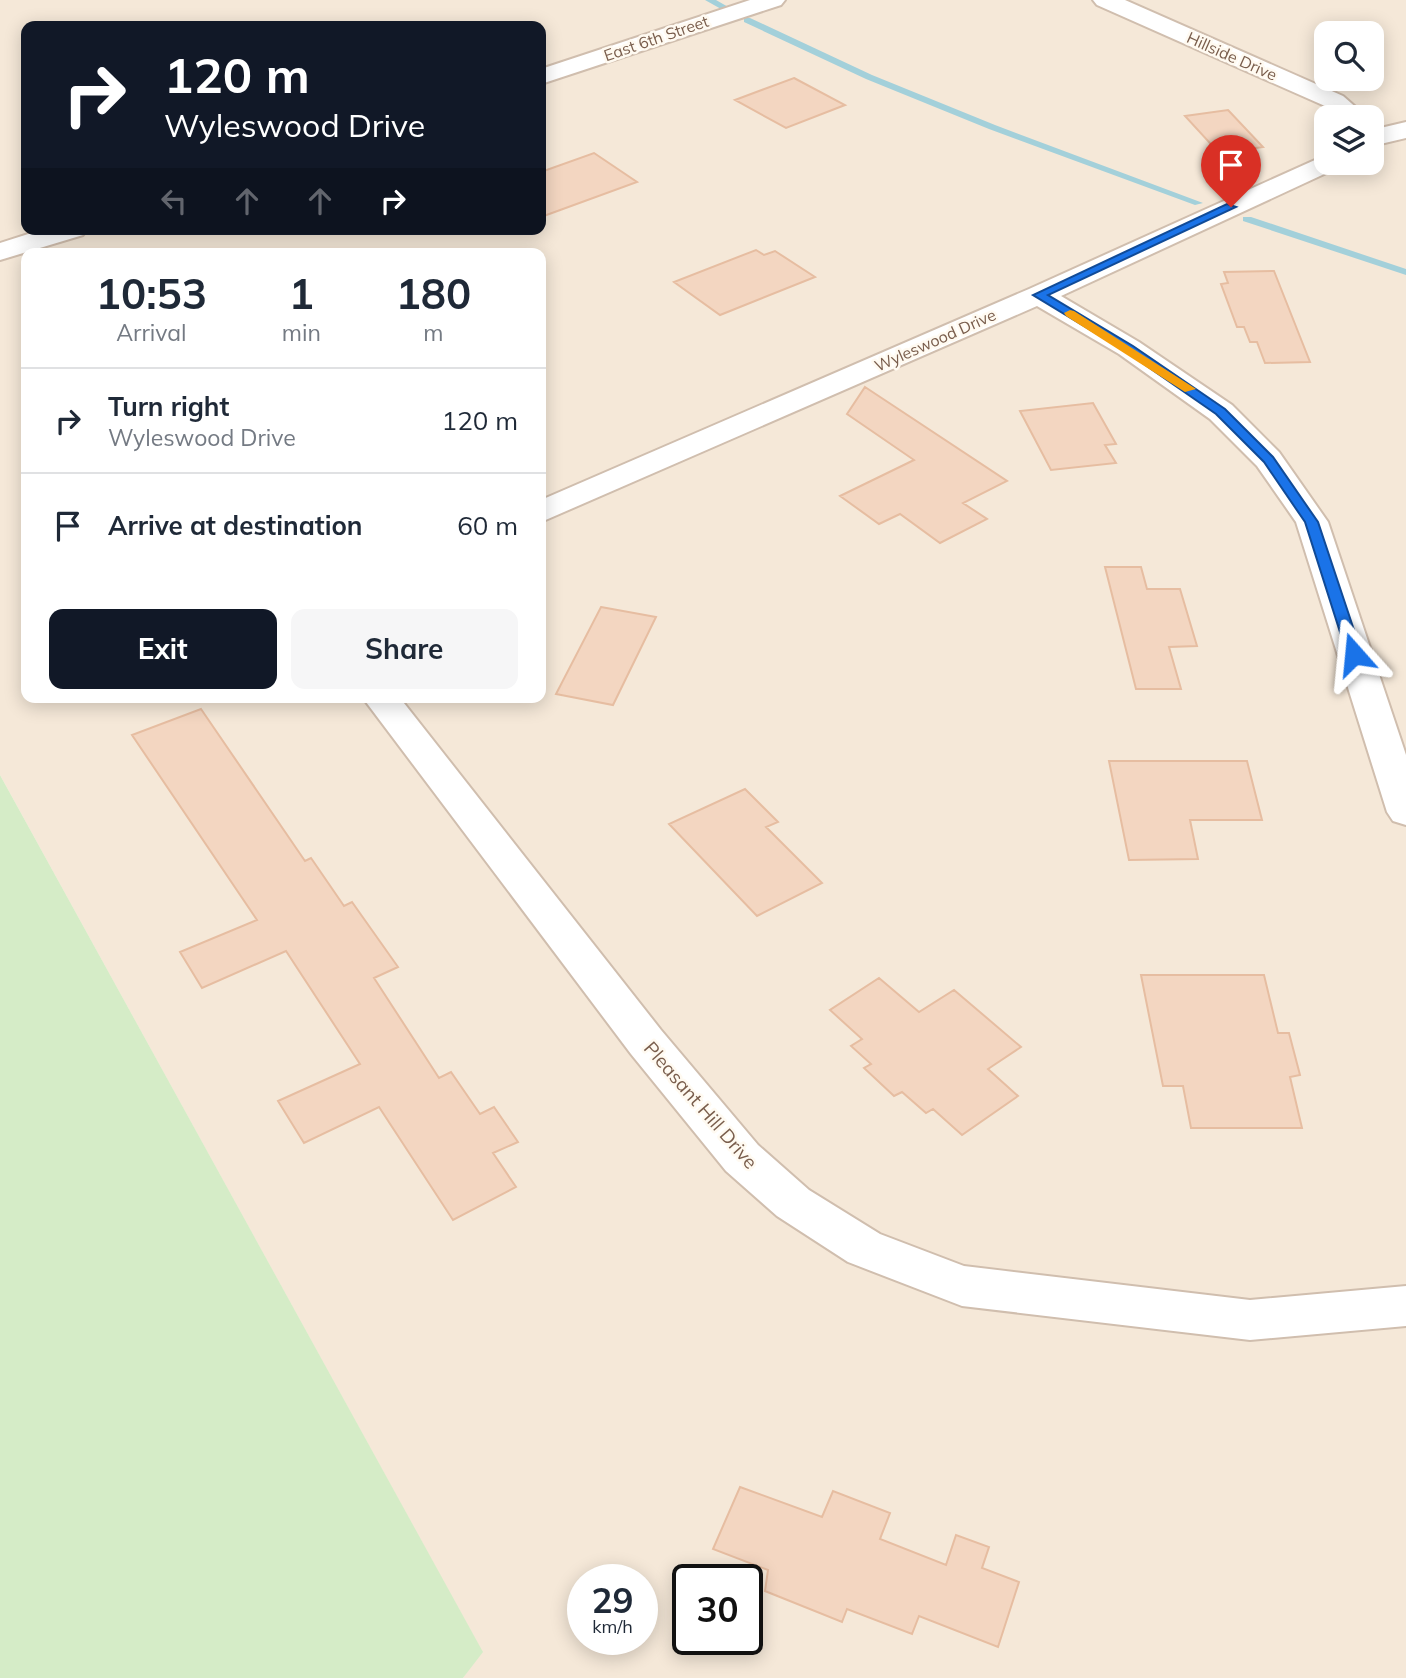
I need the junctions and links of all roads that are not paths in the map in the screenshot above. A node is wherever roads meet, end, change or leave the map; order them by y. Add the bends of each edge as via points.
1 (773, 0) edge
2 (1105, 0) edge
3 (546, 75) edge
4 (1339, 105) edge
5 (1406, 130) edge
6 (1384, 135) edge
7 (1314, 169) edge
8 (63, 235) edge
9 (43, 247) edge
10 (21, 250) edge
11 (0, 252) edge
12 (1039, 295) junction
13 (546, 510) edge
14 (385, 703) edge
15 (1406, 812) edge
16 (1406, 1306) edge

1 - 3 street, East 6th Street
2 - 4 street, Hillside Drive
5 - 6 street
7 - 12 street, Wyleswood Drive
8 - 9 street
10 - 11 street
12 - 13 street, Wyleswood Drive
12 - 15 street via 1129,348 1221,412 1268,459 1312,522
14 - 16 street, Pleasant Hill Drive via 646,1042 742,1158 793,1203 864,1248 962,1286 1250,1320

